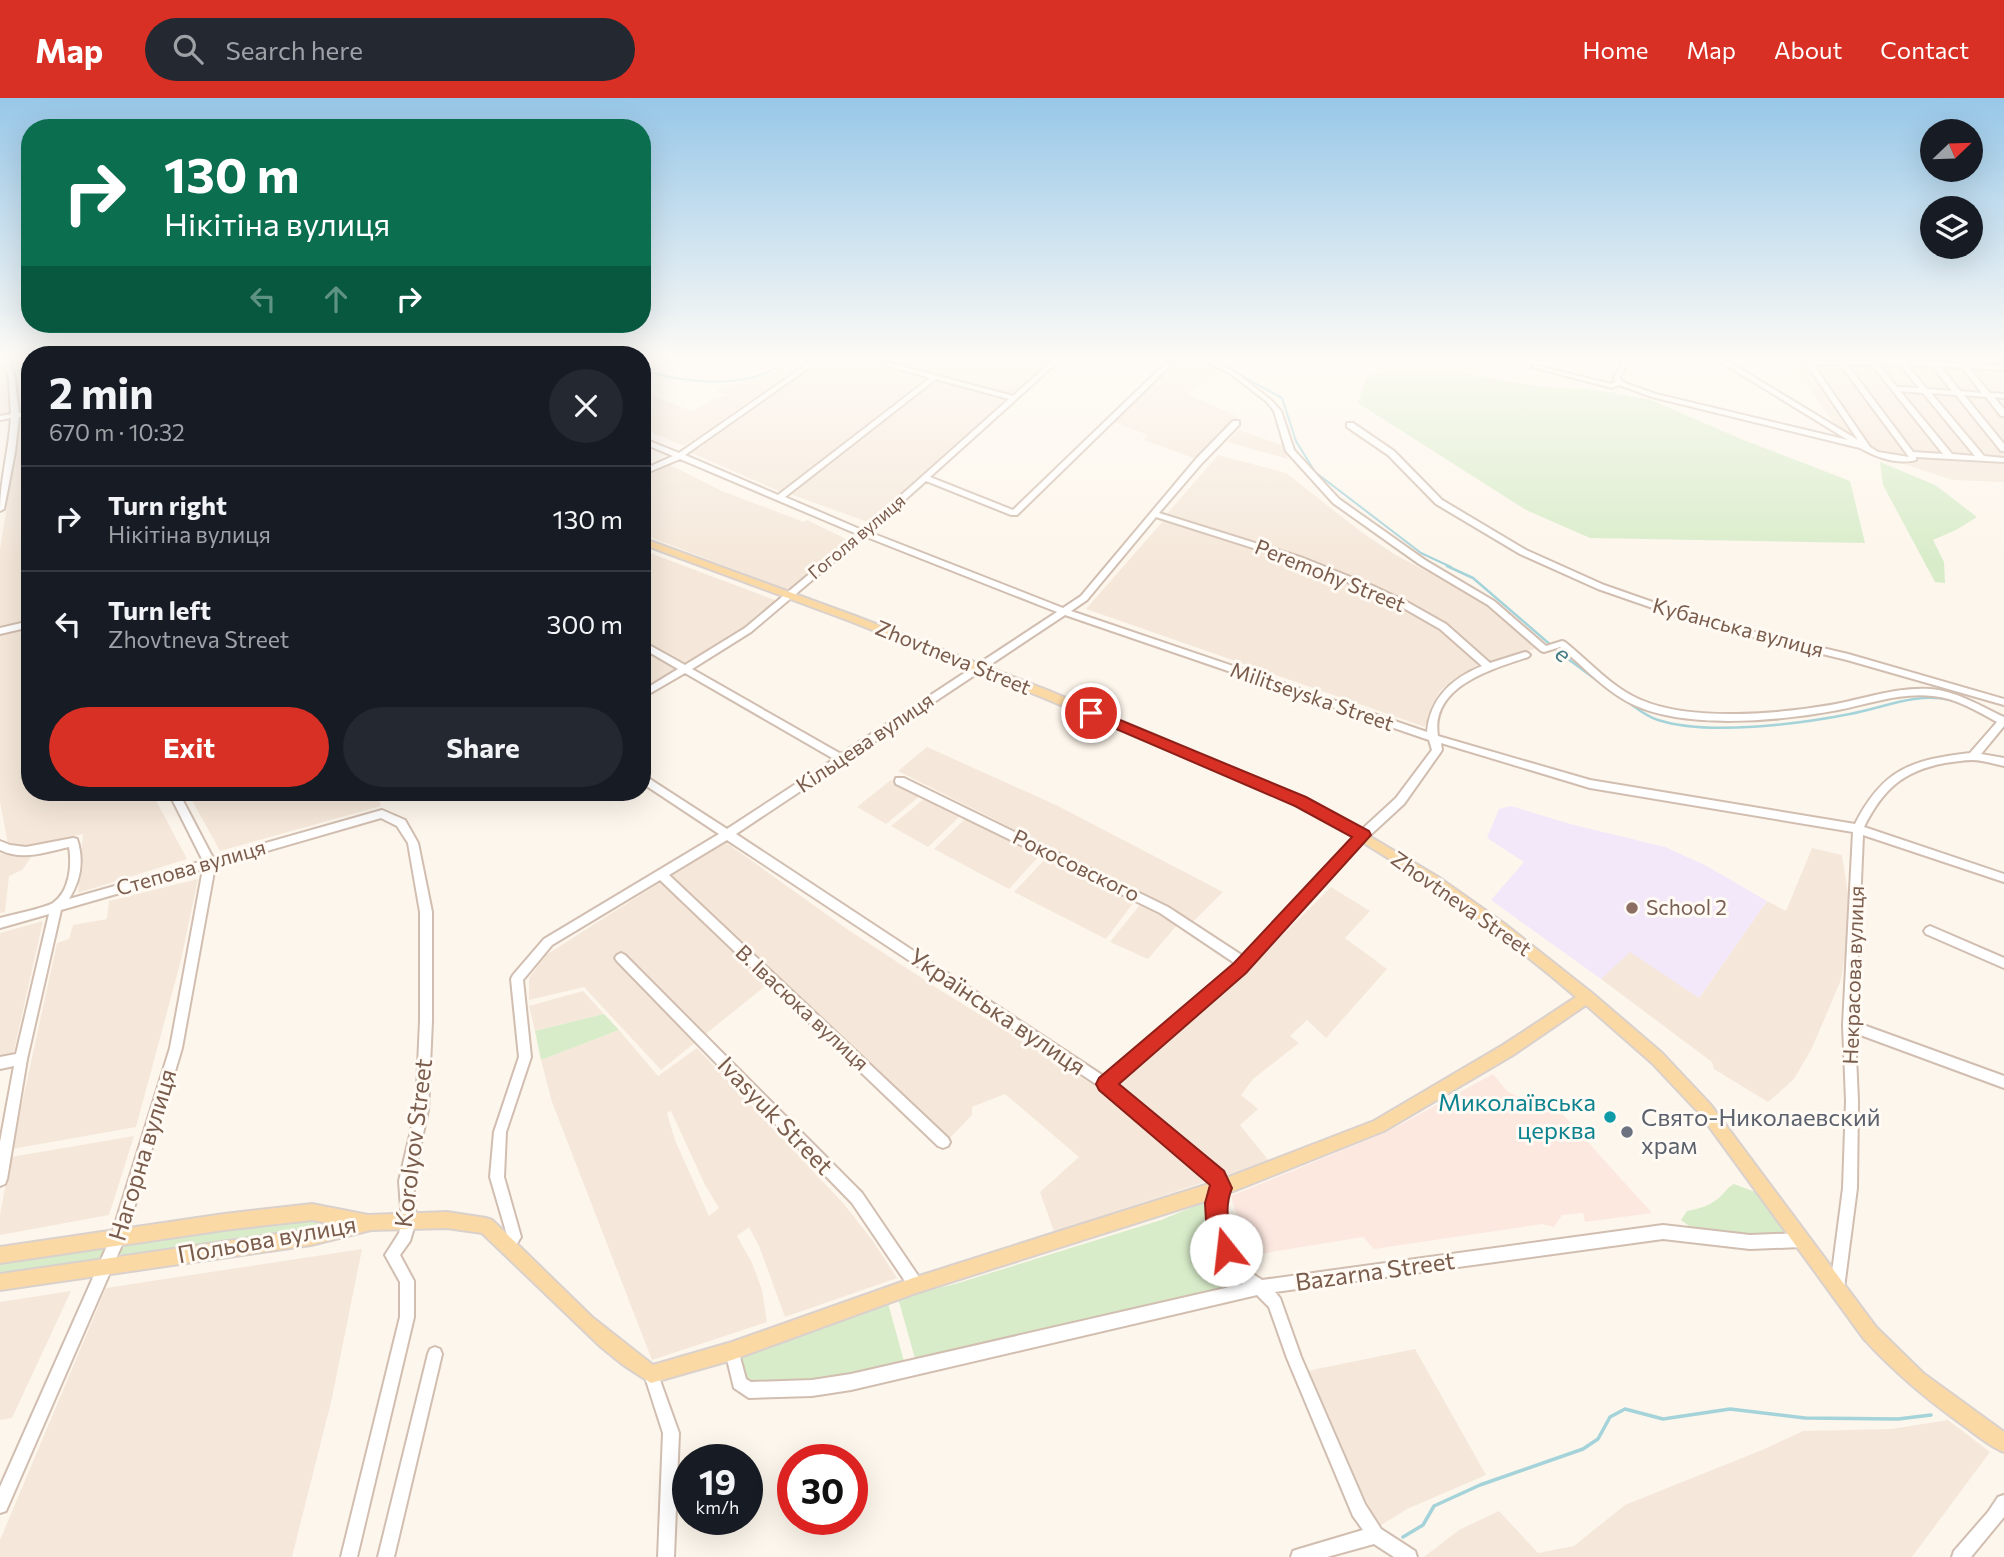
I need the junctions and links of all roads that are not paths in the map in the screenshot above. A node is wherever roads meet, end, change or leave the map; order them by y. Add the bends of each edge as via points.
1 (16, 427) edge
2 (720, 427) edge
3 (871, 427) edge
4 (982, 427) edge
5 (1103, 427) edge
6 (1232, 427) edge
7 (1282, 427) edge
8 (1353, 427) edge
9 (1783, 427) edge
10 (1831, 427) edge
11 (1853, 427) edge
12 (1891, 427) edge
13 (1926, 427) edge
14 (1955, 427) edge
15 (1986, 427) edge
16 (651, 444) edge
17 (1867, 447) junction
18 (2004, 449) edge
19 (1911, 454) junction
20 (679, 456) junction
21 (1949, 456) junction
22 (1980, 458) junction
23 (2004, 460) edge
24 (651, 469) edge
25 (926, 478) junction
26 (779, 498) junction
27 (0, 509) edge
28 (1156, 515) junction
29 (863, 533) junction
30 (651, 544) edge
31 (787, 596) junction
32 (1065, 612) junction
33 (21, 626) edge
34 (0, 631) edge
35 (651, 649) edge
36 (1525, 655) dead end
37 (1489, 667) junction
38 (687, 668) junction
39 (976, 668) junction
40 (651, 690) edge
41 (2004, 702) edge
42 (2000, 724) edge
43 (1434, 738) junction
44 (1973, 755) junction
45 (842, 759) junction
46 (2004, 762) edge
47 (900, 781) dead end
48 (651, 784) edge
49 (178, 801) edge
50 (383, 814) joint
51 (1858, 829) junction
52 (728, 834) junction
53 (1363, 835) junction
54 (0, 845) edge
55 (210, 863) junction
56 (661, 874) junction
57 (2004, 878) edge
58 (56, 907) junction
59 (0, 923) edge
60 (1930, 931) dead end
61 (621, 958) dead end
62 (1244, 963) junction
63 (2004, 963) edge
64 (1587, 998) junction
65 (1849, 1025) junction
66 (22, 1059) junction
67 (0, 1063) edge
68 (2004, 1082) edge
69 (1105, 1084) junction
70 (943, 1142) dead end
71 (0, 1179) edge
72 (1221, 1188) junction
73 (409, 1221) junction
74 (371, 1222) junction
75 (118, 1238) junction
76 (1802, 1240) junction
77 (508, 1245) junction
78 (0, 1255) edge
79 (107, 1266) junction
80 (0, 1282) edge
81 (916, 1285) junction
82 (1260, 1287) junction
83 (1837, 1288) junction
84 (732, 1351) junction
85 (435, 1354) dead end
86 (650, 1374) junction
87 (2004, 1443) edge
88 (2004, 1503) edge
89 (0, 1505) edge
90 (1375, 1535) junction
91 (349, 1557) edge
92 (386, 1557) edge
93 (666, 1557) edge
94 (1299, 1557) edge
95 (1409, 1557) edge
96 (1960, 1557) edge

1 - 27 street
2 - 20 street
3 - 26 street
4 - 25 street, Гоголя вулиця
5 - 25 street via 1014,513
6 - 28 street, Кільцева вулиця
7 - 42 street via 1290,451 1336,501 1422,562 1491,603 1544,649 1562,644 1634,701 1664,712 1700,716 1825,709 1926,692 1945,694
8 - 41 street, Кубанська вулиця via 1391,453 1439,502 1524,552 1601,587 1702,622 1848,657
9 - 17 street
10 - 17 street
11 - 17 street
12 - 19 street
13 - 21 street
14 - 22 street
15 - 18 street
16 - 20 street, Militseyska Street
17 - 19 street via 1885,457 1906,460 1913,458
19 - 21 street
20 - 24 street
20 - 26 street, Militseyska Street
21 - 22 street
22 - 23 street
25 - 29 street, Гоголя вулиця
26 - 29 street, Militseyska Street
28 - 32 street, Кільцева вулиця via 1084,598
28 - 37 street, Peremohy Street via 1260,547 1392,598 1439,623
29 - 31 street, Гоголя вулиця
29 - 32 street, Militseyska Street
30 - 31 main road, Zhovtneva Street
31 - 38 street, Гоголя вулиця via 748,630
31 - 39 main road, Zhovtneva Street
32 - 39 street, Кільцева вулиця
32 - 43 street, Militseyska Street
33 - 34 street
35 - 38 street
36 - 37 street
37 - 43 street via 1444,694 1431,731
38 - 40 street, Гоголя вулиця
38 - 45 street
39 - 45 street, Кільцева вулиця
39 - 53 main road, Zhovtneva Street via 1140,732 1290,797
42 - 44 street
43 - 51 street, Militseyska Street via 1590,784
43 - 53 street via 1437,750 1419,778
44 - 46 street
44 - 51 street via 1900,772 1869,803
45 - 52 street, Кільцева вулиця
47 - 62 street, Рокосовского via 1164,910
48 - 52 street, Українська вулиця
49 - 55 street
50 - 55 street, Степова вулиця
50 - 73 street, Korolyov Street via 401,823 413,843 426,912 425,1061 422,1110 406,1181
51 - 57 street, Militseyska Street
51 - 65 street, Некрасова вулиця
52 - 56 street, Кільцева вулиця
52 - 69 street, Українська вулиця
53 - 62 street
53 - 64 main road, Zhovtneva Street via 1501,929
54 - 58 street via 34,851 73,842 75,879 70,893
55 - 58 street, Степова вулиця
55 - 75 street, Нагорна вулиця via 176,1048
56 - 70 street, В. Івасюка вулиця
56 - 77 street, Кільцева вулиця via 553,939 517,979 524,1056 500,1132 497,1177 513,1225 514,1237
58 - 59 street, Степова вулиця
58 - 66 street
60 - 63 street
61 - 81 street, Ivasyuk Street via 857,1198
62 - 69 street
64 - 72 main road via 1379,1126
64 - 76 main road, Zhovtneva Street via 1694,1095
65 - 68 street
65 - 83 street, Некрасова вулиця via 1850,1188
66 - 67 street
66 - 71 street
69 - 72 street, Українська вулиця via 1208,1169
72 - 81 main road
72 - 82 street via 1215,1203 1226,1250 1237,1272
73 - 74 main road
73 - 77 main road via 486,1226
73 - 91 street, Korolyov Street via 392,1255 407,1281 407,1317
74 - 75 main road, Польова вулиця via 312,1212
74 - 79 main road, Польова вулиця via 311,1237
75 - 78 main road, Польова вулиця
75 - 79 street, Нагорна вулиця
76 - 82 street, Bazarna Street via 1777,1244 1663,1232
76 - 83 main road, Zhovtneva Street
77 - 86 main road via 572,1310
79 - 80 main road, Польова вулиця
79 - 89 street, Нагорна вулиця
81 - 84 main road
82 - 84 street, Bazarna Street via 812,1388 749,1390 739,1383
82 - 90 street via 1275,1303 1359,1510
83 - 87 main road, Zhovtneva Street via 1870,1334 1909,1374
84 - 86 main road
85 - 92 street
86 - 93 street via 671,1433
88 - 96 street
90 - 94 street
90 - 95 street

